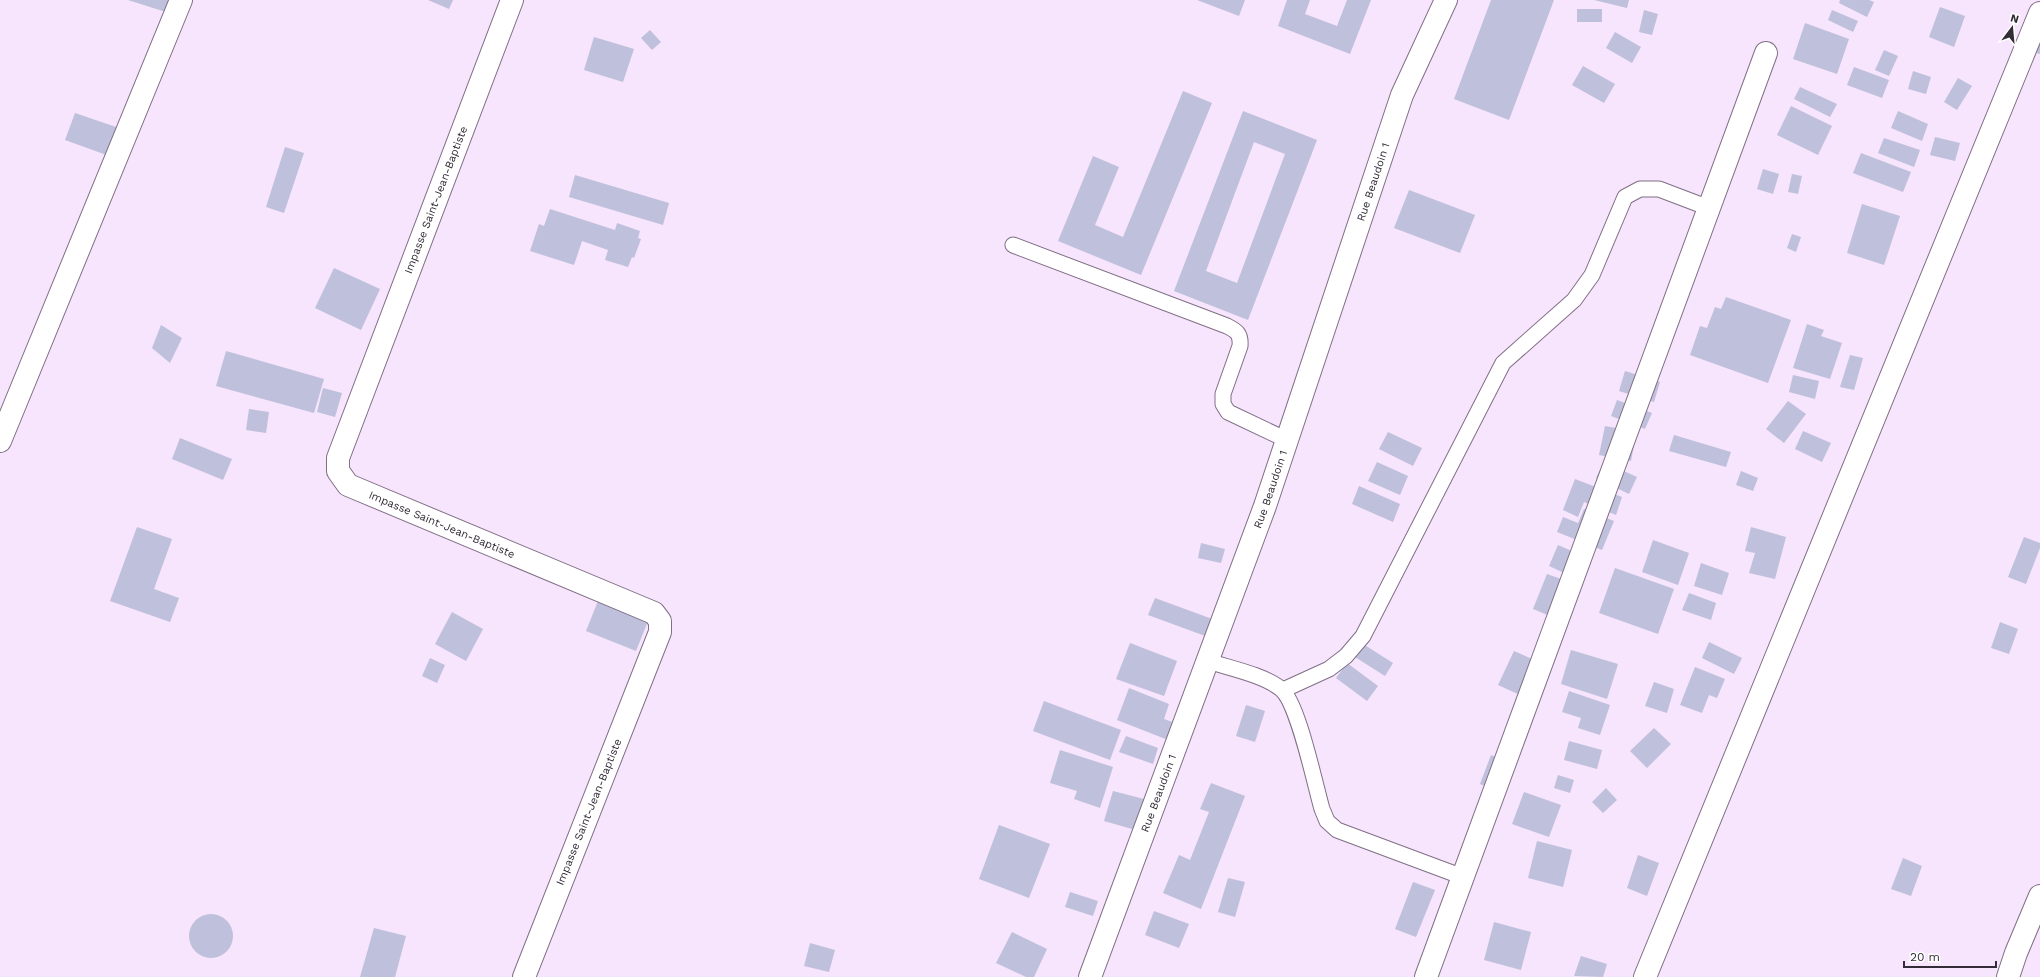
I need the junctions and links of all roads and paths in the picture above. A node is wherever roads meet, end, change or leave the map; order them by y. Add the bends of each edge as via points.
1 (181, 0) edge
2 (512, 0) edge
3 (1446, 0) edge
4 (2040, 13) edge
5 (1766, 53) dead end
6 (1709, 208) junction
7 (1013, 245) dead end
8 (1287, 440) junction
9 (0, 441) edge
10 (1208, 661) junction
11 (1283, 690) junction
12 (1462, 877) junction
13 (2040, 896) edge
14 (524, 977) edge
15 (1090, 977) edge
16 (1426, 977) edge
17 (1645, 977) edge
18 (2008, 977) edge

1 - 9 street
2 - 14 street, Impasse Saint-Jean-Baptiste via 338,458 338,471 348,485 654,613 660,621 660,632
3 - 8 street, Rue Beaudoin 1 via 1402,94
4 - 17 street
5 - 6 street
6 - 11 lane via 1659,189 1640,189 1625,197 1592,275 1574,300 1503,363 1363,636 1346,656 1329,669
6 - 12 street
7 - 8 lane via 1238,332 1240,346 1223,394 1223,404 1228,412
8 - 10 street, Rue Beaudoin 1
10 - 11 lane via 1270,682
10 - 15 street, Rue Beaudoin 1
11 - 12 lane via 1294,708 1327,821 1337,830
12 - 16 street
13 - 18 street

